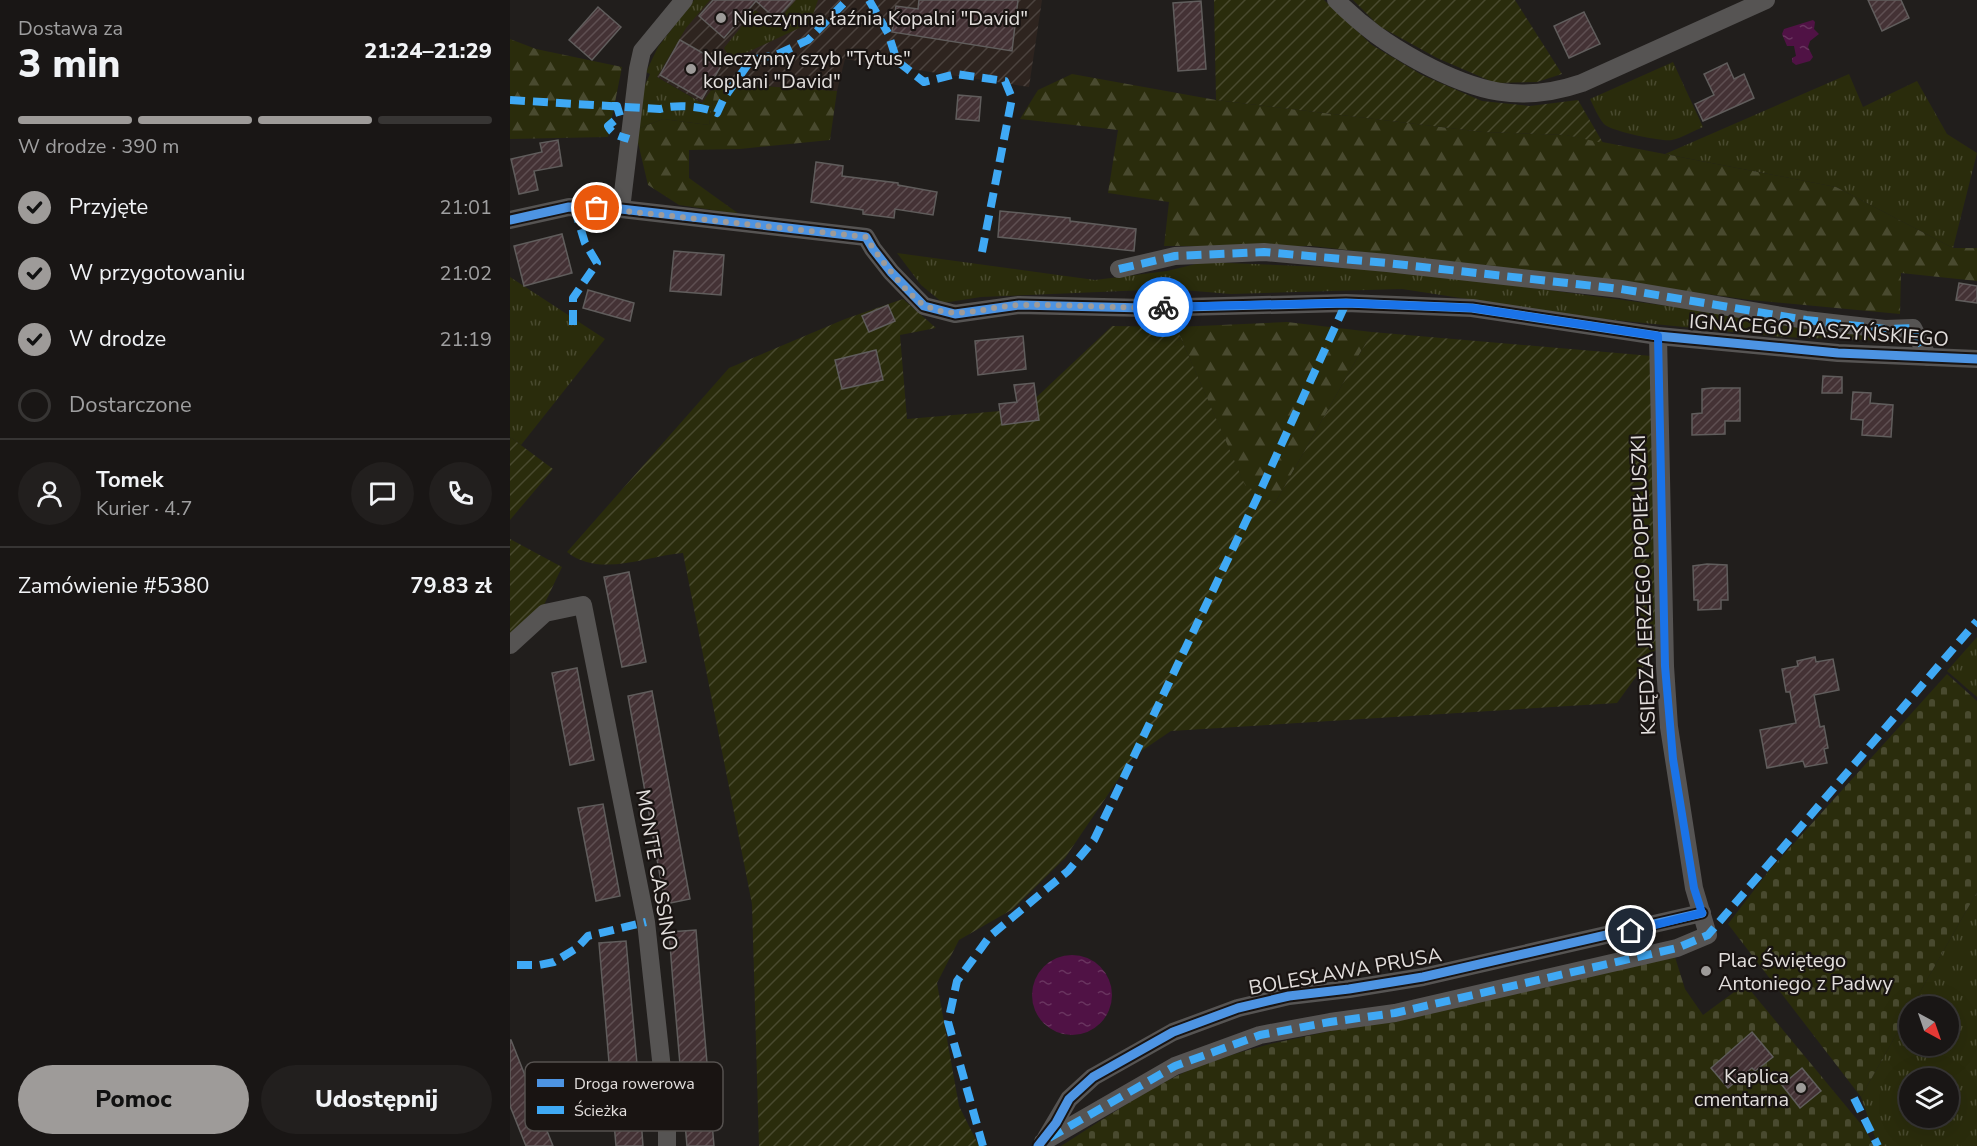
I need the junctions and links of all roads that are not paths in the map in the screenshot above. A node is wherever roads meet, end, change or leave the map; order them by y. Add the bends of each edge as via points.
1 (684, 0) edge
2 (1336, 0) edge
3 (1766, 0) edge
4 (621, 209) junction
5 (510, 220) edge
6 (1119, 269) dead end
7 (1658, 336) junction
8 (1928, 357) junction
9 (1977, 359) edge
10 (510, 645) edge
11 (1702, 913) junction
12 (661, 1062) edge
13 (667, 1131) edge
14 (1041, 1144) edge
15 (667, 1146) edge

1 - 4 street via 642,51
2 - 3 street via 1385,42 1452,78 1482,90 1509,93 1558,91 1582,83
4 - 5 street, IGNACEGO DASZYŃSKIEGO via 569,207
4 - 7 street, IGNACEGO DASZYŃSKIEGO via 866,237 891,272 924,306 955,314 1019,305 1145,308 1346,303 1472,308
6 - 8 street via 1175,256 1264,252 1410,265 1620,289 1806,320 1885,329 1913,328
7 - 8 street, IGNACEGO DASZYŃSKIEGO
7 - 11 street, KSIĘDZA JERZEGO POPIEŁUSZKI via 1665,666 1673,759 1694,888
8 - 9 street, IGNACEGO DASZYŃSKIEGO
10 - 12 street, MONTE CASSINO via 546,613 583,605 646,922
11 - 14 street, BOLESŁAWA PRUSA via 1423,977 1289,996 1238,1008 1173,1032 1093,1077 1069,1099
11 - 14 street, KSIĘDZA JERZEGO POPIEŁUSZKI via 1708,935 1677,948 1395,1013 1260,1035 1175,1066
13 - 15 street, MONTE CASSINO

